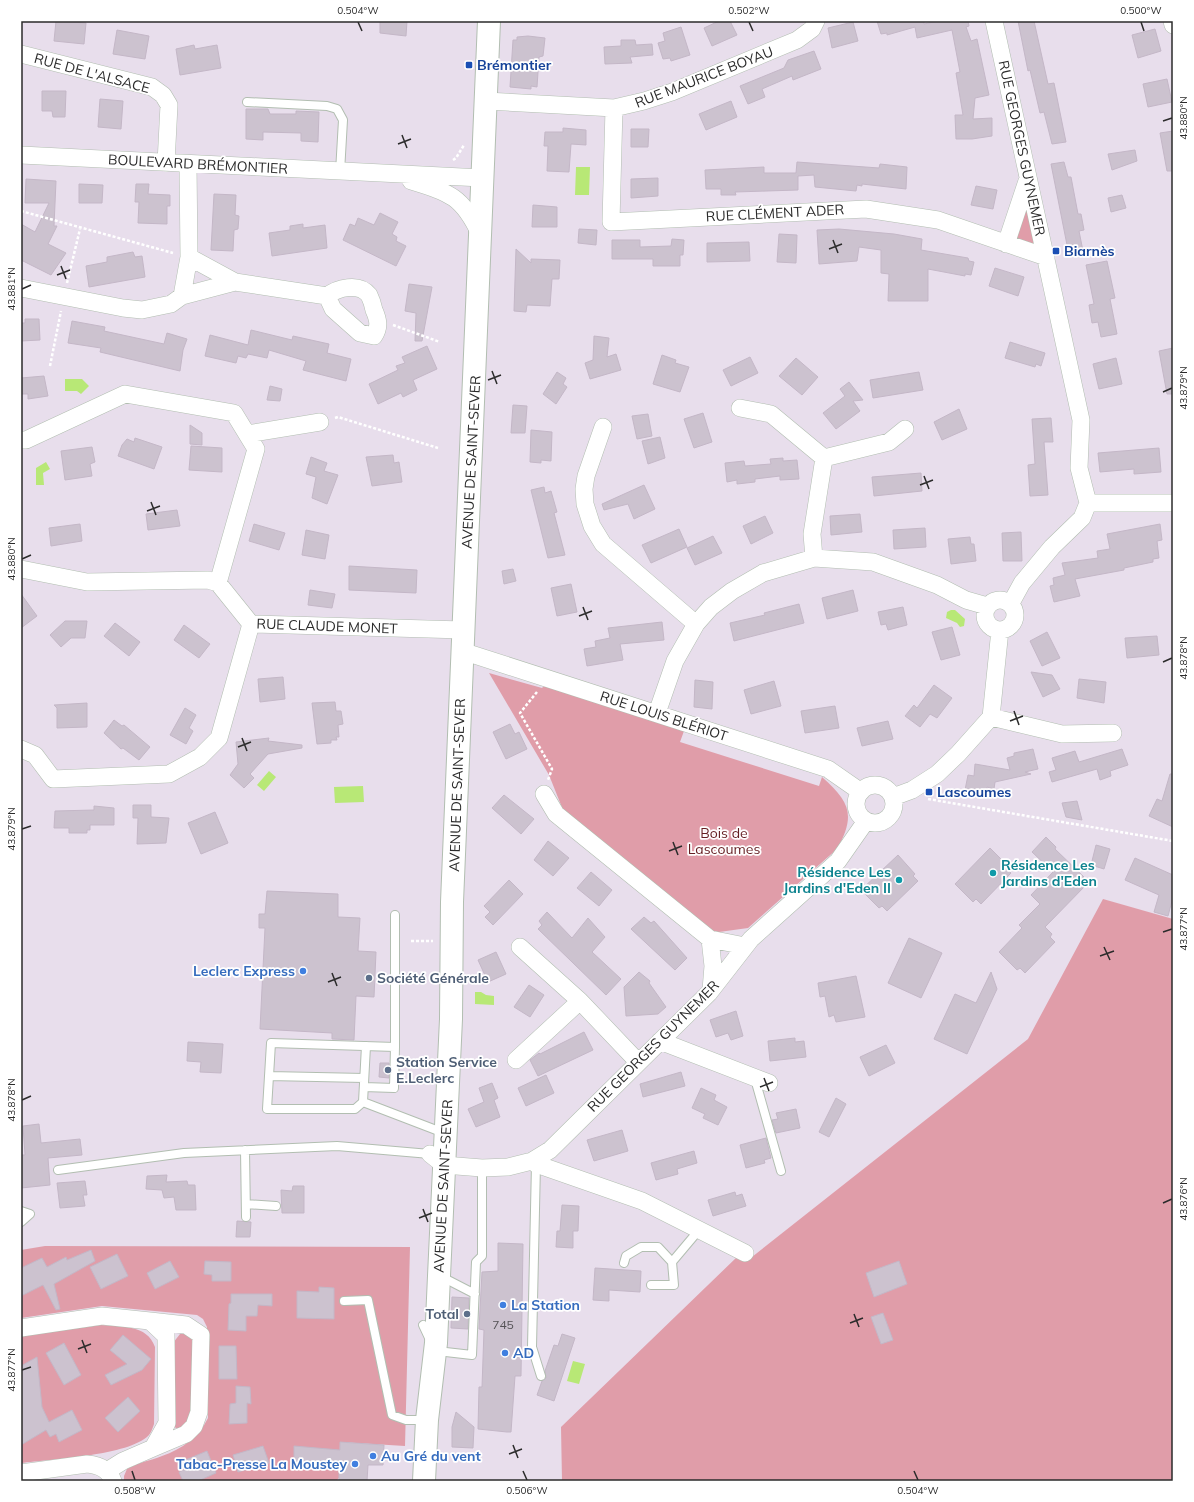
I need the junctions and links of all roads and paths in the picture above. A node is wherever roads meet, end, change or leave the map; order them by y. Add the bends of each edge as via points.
1 (489, 21) edge
2 (816, 21) edge
3 (994, 21) edge
4 (1172, 21) edge
5 (1173, 25) edge
6 (21, 54) edge
7 (486, 101) junction
8 (247, 102) dead end
9 (614, 108) junction
10 (21, 155) edge
11 (166, 163) junction
12 (188, 164) junction
13 (340, 172) junction
14 (374, 173) junction
15 (482, 178) junction
16 (1028, 178) junction
17 (21, 211) edge
18 (480, 236) junction
19 (1006, 244) junction
20 (189, 257) junction
21 (1046, 257) junction
22 (235, 282) junction
23 (21, 288) edge
24 (182, 296) junction
25 (326, 296) junction
26 (378, 320) junction
27 (440, 342) dead end
28 (740, 408) dead end
29 (320, 422) joint
30 (603, 428) dead end
31 (905, 429) dead end
32 (247, 434) junction
33 (21, 440) edge
34 (438, 448) dead end
35 (824, 458) junction
36 (1088, 503) junction
37 (1173, 503) edge
38 (814, 558) junction
39 (21, 569) edge
40 (218, 582) junction
41 (1011, 603) junction
42 (987, 606) junction
43 (251, 624) junction
44 (696, 624) junction
45 (1000, 630) junction
46 (463, 641) junction
47 (537, 691) dead end
48 (657, 713) junction
49 (991, 717) junction
50 (1113, 733) dead end
51 (21, 749) edge
52 (912, 790) junction
53 (861, 792) junction
54 (544, 794) joint
55 (893, 797) junction
56 (866, 821) junction
57 (1173, 841) edge
58 (395, 914) dead end
59 (710, 939) junction
60 (411, 941) dead end
61 (433, 941) dead end
62 (745, 946) junction
63 (520, 947) dead end
64 (711, 990) junction
65 (580, 1001) junction
66 (660, 1040) junction
67 (366, 1046) junction
68 (395, 1047) junction
69 (516, 1060) dead end
70 (638, 1062) junction
71 (269, 1076) junction
72 (364, 1078) junction
73 (762, 1081) joint
74 (364, 1088) junction
75 (363, 1102) junction
76 (438, 1132) junction
77 (245, 1150) junction
78 (437, 1159) junction
79 (534, 1163) junction
80 (482, 1168) junction
81 (58, 1170) dead end
82 (781, 1171) dead end
83 (246, 1204) junction
84 (276, 1206) dead end
85 (21, 1211) edge
86 (246, 1217) dead end
87 (21, 1222) edge
88 (698, 1230) junction
89 (745, 1253) dead end
90 (672, 1262) junction
91 (624, 1263) dead end
92 (439, 1276) junction
93 (651, 1285) dead end
94 (474, 1294) junction
95 (344, 1301) dead end
96 (150, 1321) junction
97 (423, 1325) junction
98 (21, 1328) edge
99 (435, 1351) junction
100 (541, 1376) dead end
101 (427, 1420) junction
102 (153, 1448) junction
103 (21, 1473) edge
104 (110, 1476) edge
105 (424, 1481) edge

1 - 7 main road, AVENUE DE SAINT-SEVER
2 - 9 street, RUE MAURICE BOYAU via 812,29 797,40 672,92
3 - 16 street, RUE GEORGES GUYNEMER
4 - 5 street
6 - 11 street, RUE DE L'ALSACE via 152,87 163,95 169,105
7 - 9 street, RUE MAURICE BOYAU
7 - 15 main road, AVENUE DE SAINT-SEVER
8 - 13 lane via 327,106 337,109 343,120
9 - 19 street, RUE CLÉMENT ADER via 611,222 866,209 938,220
10 - 11 street, BOULEVARD BRÉMONTIER
11 - 12 street, BOULEVARD BRÉMONTIER
12 - 13 street, BOULEVARD BRÉMONTIER
12 - 20 street
13 - 14 street, BOULEVARD BRÉMONTIER
14 - 15 street, BOULEVARD BRÉMONTIER
14 - 18 street, BOULEVARD BRÉMONTIER via 410,181 454,197 466,207
15 - 18 main road, AVENUE DE SAINT-SEVER
16 - 19 street
16 - 21 street, RUE GEORGES GUYNEMER
17 - 20 path
18 - 46 main road, AVENUE DE SAINT-SEVER
19 - 21 street, RUE CLÉMENT ADER
20 - 22 street
20 - 24 street
21 - 36 street, RUE GEORGES GUYNEMER via 1081,420 1079,468
22 - 24 street
22 - 25 street
23 - 24 street via 142,310 171,304
25 - 26 street via 335,289 356,287 368,294
25 - 26 street via 332,309 360,333 374,336 378,330
26 - 27 path
28 - 35 street via 771,414
29 - 32 street
29 - 34 path via 338,417
30 - 44 street via 584,489 592,526 603,544
31 - 35 street via 889,442
32 - 33 street via 234,413 125,394 26,440
32 - 40 street via 256,449
35 - 38 street via 812,534
36 - 37 street
36 - 41 street via 1082,518 1052,547 1022,583
38 - 42 street via 873,562
38 - 44 street via 763,573 732,591 711,607
39 - 40 street via 87,582 198,579
40 - 43 street, RUE CLAUDE MONET
41 - 42 street via 1001,599
41 - 45 street via 1015,618 1010,627
42 - 45 street via 986,622 994,629
43 - 46 street, RUE CLAUDE MONET
43 - 51 street via 219,738 194,761 169,774 53,779 35,755
44 - 48 street via 675,661
45 - 49 street
46 - 48 street, RUE LOUIS BLÉRIOT
46 - 76 main road, AVENUE DE SAINT-SEVER via 452,902 451,1019
47 - 54 path via 520,713 552,769
48 - 53 street, RUE LOUIS BLÉRIOT via 828,769
49 - 50 street via 1062,734
49 - 52 street via 937,774
52 - 55 street
52 - 57 path via 927,799
53 - 55 street via 872,785 878,785 885,787
53 - 56 street via 856,804 861,817
54 - 59 street via 556,814
55 - 56 street via 894,810 891,816 880,823
56 - 62 street, RUE GEORGES GUYNEMER via 854,842 838,861
58 - 68 lane
59 - 62 street
59 - 64 street via 713,966
60 - 61 path
62 - 64 street, RUE GEORGES GUYNEMER
63 - 65 street
64 - 66 street, RUE GEORGES GUYNEMER
65 - 69 street
65 - 70 street
66 - 70 street, RUE GEORGES GUYNEMER
66 - 73 street
67 - 68 lane
67 - 71 lane via 271,1043
67 - 72 lane
68 - 74 lane via 394,1088
70 - 79 street, RUE GEORGES GUYNEMER
71 - 72 lane
71 - 75 lane via 268,1109 355,1109
72 - 74 lane
73 - 82 lane
74 - 75 lane
75 - 76 lane
76 - 78 main road, AVENUE DE SAINT-SEVER
77 - 78 lane via 337,1146
77 - 81 lane via 184,1153
77 - 83 lane
78 - 80 street
78 - 92 main road, AVENUE DE SAINT-SEVER
78 - 97 main road, AVENUE DE SAINT-SEVER
79 - 80 street
79 - 88 street via 642,1201
79 - 100 lane via 532,1347
80 - 94 lane via 482,1256 476,1262
83 - 84 lane
83 - 86 lane
85 - 87 lane via 30,1214
88 - 89 street
88 - 90 lane
90 - 91 lane via 658,1247 641,1247 626,1256
90 - 93 lane via 674,1285
92 - 94 lane
92 - 99 main road, AVENUE DE SAINT-SEVER
94 - 99 lane via 472,1355
95 - 101 lane via 368,1300 392,1415 406,1420
96 - 98 street via 102,1316
96 - 102 street via 166,1336 167,1423
96 - 102 street via 186,1325 201,1335 200,1412 194,1426 186,1434
97 - 99 lane
97 - 101 main road, AVENUE DE SAINT-SEVER
99 - 101 main road, AVENUE DE SAINT-SEVER
101 - 105 main road, AVENUE DE SAINT-SEVER
102 - 104 street via 123,1461
103 - 104 street via 87,1464 97,1465

